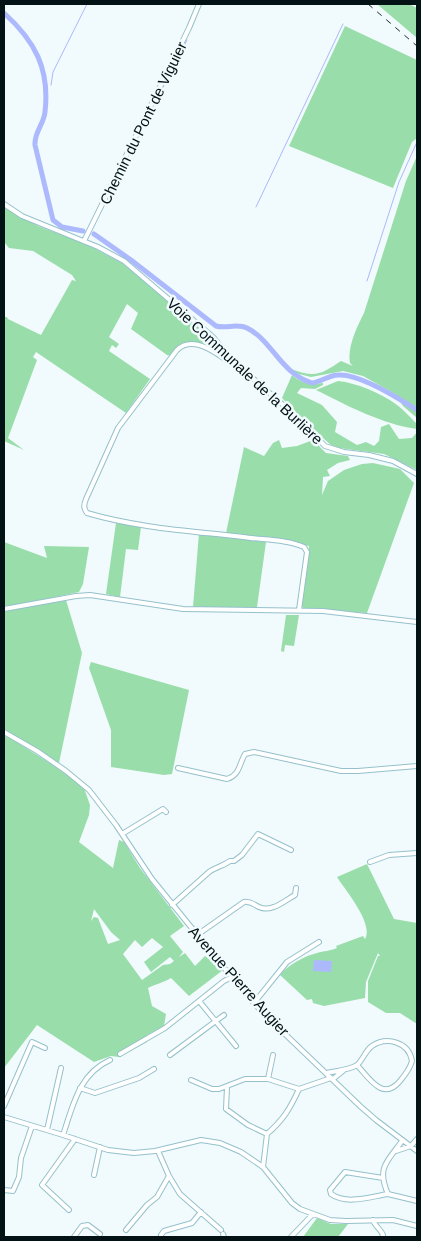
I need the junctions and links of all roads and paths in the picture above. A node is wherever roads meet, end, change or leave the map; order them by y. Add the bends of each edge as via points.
1 (199, 4) edge
2 (4, 204) edge
3 (84, 241) junction
4 (232, 360) junction
5 (417, 474) edge
6 (4, 609) edge
7 (299, 610) junction
8 (417, 622) edge
9 (4, 732) edge
10 (417, 766) edge
11 (178, 768) dead end
12 (166, 812) dead end
13 (122, 834) junction
14 (292, 850) dead end
15 (417, 853) edge
16 (370, 862) dead end
17 (296, 888) dead end
18 (172, 905) junction
19 (197, 935) junction
20 (319, 942) dead end
21 (232, 977) junction
22 (200, 1001) junction
23 (254, 1003) junction
24 (224, 1016) dead end
25 (217, 1021) junction
26 (236, 1046) dead end
27 (45, 1048) dead end
28 (120, 1054) dead end
29 (273, 1055) dead end
30 (170, 1056) dead end
31 (110, 1060) dead end
32 (357, 1065) junction
33 (61, 1068) dead end
34 (154, 1069) dead end
35 (345, 1069) junction
36 (326, 1073) junction
37 (268, 1079) junction
38 (332, 1079) junction
39 (191, 1080) dead end
40 (226, 1087) junction
41 (80, 1088) junction
42 (299, 1089) junction
43 (4, 1106) edge
44 (4, 1117) edge
45 (32, 1126) junction
46 (47, 1130) junction
47 (63, 1134) junction
48 (266, 1134) junction
49 (75, 1139) junction
50 (417, 1139) edge
51 (402, 1141) junction
52 (411, 1146) junction
53 (100, 1147) junction
54 (158, 1151) junction
55 (395, 1151) junction
56 (417, 1151) edge
57 (262, 1168) junction
58 (94, 1175) dead end
59 (169, 1176) junction
60 (383, 1178) junction
61 (4, 1190) edge
62 (388, 1194) junction
63 (417, 1201) edge
64 (69, 1210) dead end
65 (201, 1212) junction
66 (313, 1214) junction
67 (373, 1220) junction
68 (417, 1226) edge
69 (126, 1230) dead end
70 (100, 1234) dead end
71 (223, 1234) edge
72 (161, 1235) dead end
73 (74, 1237) edge
74 (291, 1237) edge
75 (382, 1237) edge

1 - 3 street, Chemin du Pont de Viguier
2 - 3 street, Voie Communale de la Burlière via 29,219
3 - 4 street, Voie Communale de la Burlière via 124,261 212,337
4 - 5 street, Voie Communale de la Burlière via 326,446 393,462
4 - 7 street via 229,362 213,350 193,344 177,350 118,428 86,498 85,510 123,522 304,547 307,552
6 - 7 street via 90,595 183,608
7 - 8 street
9 - 13 street, Avenue Pierre Augier via 37,751 89,790
10 - 11 street via 341,771 254,752 245,754 238,771 227,779
12 - 13 street via 163,809
13 - 18 street, Avenue Pierre Augier
14 - 18 street via 258,834 242,855 209,872
15 - 16 street
17 - 19 street via 295,895 268,910 244,902
18 - 19 street, Avenue Pierre Augier
19 - 21 street, Avenue Pierre Augier
20 - 23 street via 287,962
21 - 22 street
21 - 23 street, Avenue Pierre Augier
22 - 25 street
22 - 28 street via 165,1028
23 - 36 street, Avenue Pierre Augier
24 - 25 street
25 - 26 street
25 - 30 street
27 - 43 street via 32,1042
29 - 37 street
31 - 41 street via 93,1070
32 - 32 street via 371,1047 383,1042 402,1045 412,1061 399,1083 387,1090 378,1088
32 - 35 street
33 - 46 street
34 - 41 street via 139,1078 95,1093
35 - 36 street
35 - 38 street
36 - 38 street, Avenue Pierre Augier
37 - 40 street via 245,1079
37 - 42 street
38 - 42 street
38 - 51 street, Avenue Pierre Augier
39 - 40 street via 212,1089
40 - 48 street via 226,1109 248,1126
41 - 47 street
42 - 48 street via 280,1123
44 - 45 street
45 - 46 street
45 - 61 street via 21,1158 19,1177 13,1190
46 - 47 street
47 - 49 street
48 - 57 street
49 - 53 street
49 - 64 street via 42,1185
50 - 52 street
51 - 52 street, Avenue Pierre Augier
51 - 55 street
52 - 55 street
52 - 56 street, Avenue Pierre Augier
53 - 54 street via 134,1153
53 - 58 street
54 - 57 street via 208,1140 241,1152
54 - 59 street
55 - 60 street via 385,1165
57 - 66 street via 292,1203
59 - 65 street via 180,1194
59 - 69 street via 157,1197
60 - 62 street
60 - 62 street via 345,1172 330,1190 331,1194 339,1200
62 - 63 street
65 - 71 street
65 - 72 street via 192,1223 164,1231
66 - 67 street via 330,1220
66 - 74 street
67 - 68 street via 393,1220
67 - 75 street
70 - 73 street via 88,1225 82,1226

